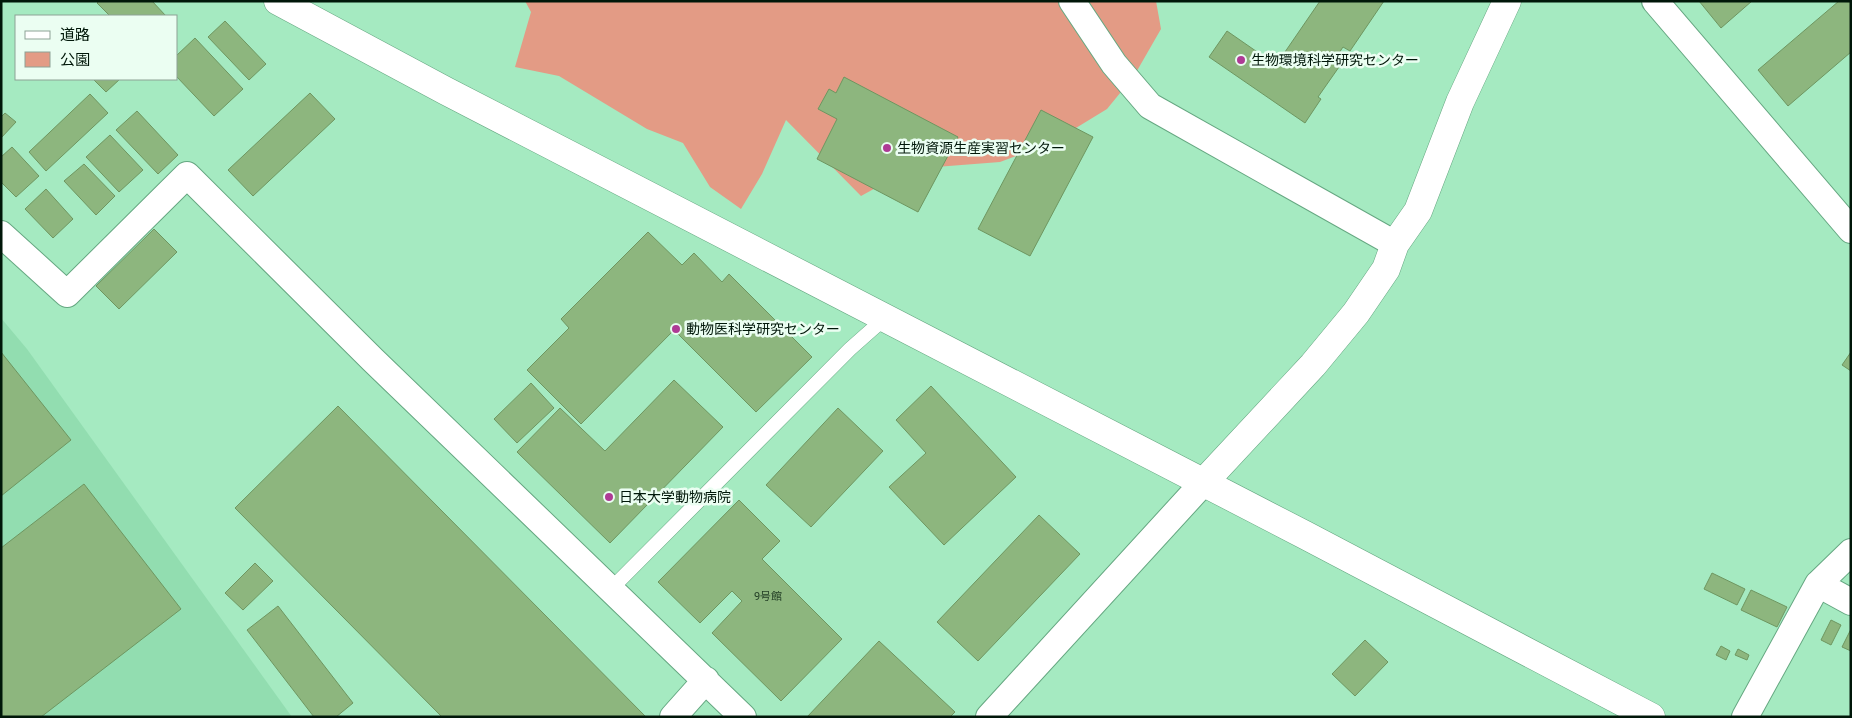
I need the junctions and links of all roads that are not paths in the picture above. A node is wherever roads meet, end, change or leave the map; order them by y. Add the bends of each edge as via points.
1 (278, 1) edge
2 (1072, 1) edge
3 (1507, 1) edge
4 (1655, 1) edge
5 (1851, 230) edge
6 (1, 234) edge
7 (1395, 244) junction
8 (886, 318) junction
9 (1204, 482) junction
10 (1851, 552) edge
11 (1818, 584) junction
12 (611, 589) junction
13 (1851, 602) edge
14 (706, 680) junction
15 (673, 717) edge
16 (743, 717) edge
17 (989, 717) edge
18 (1651, 717) edge
19 (1745, 717) edge

1 - 8 street
2 - 7 street via 1114,64 1150,106
3 - 7 street via 1460,102 1418,211
4 - 5 street
6 - 12 street via 67,294 187,175
7 - 9 street via 1386,269 1350,320 1313,365
8 - 9 street
8 - 12 lane via 850,349
9 - 17 street
9 - 18 street
10 - 11 street
11 - 13 street
11 - 19 street
12 - 14 street
14 - 15 street
14 - 16 street

